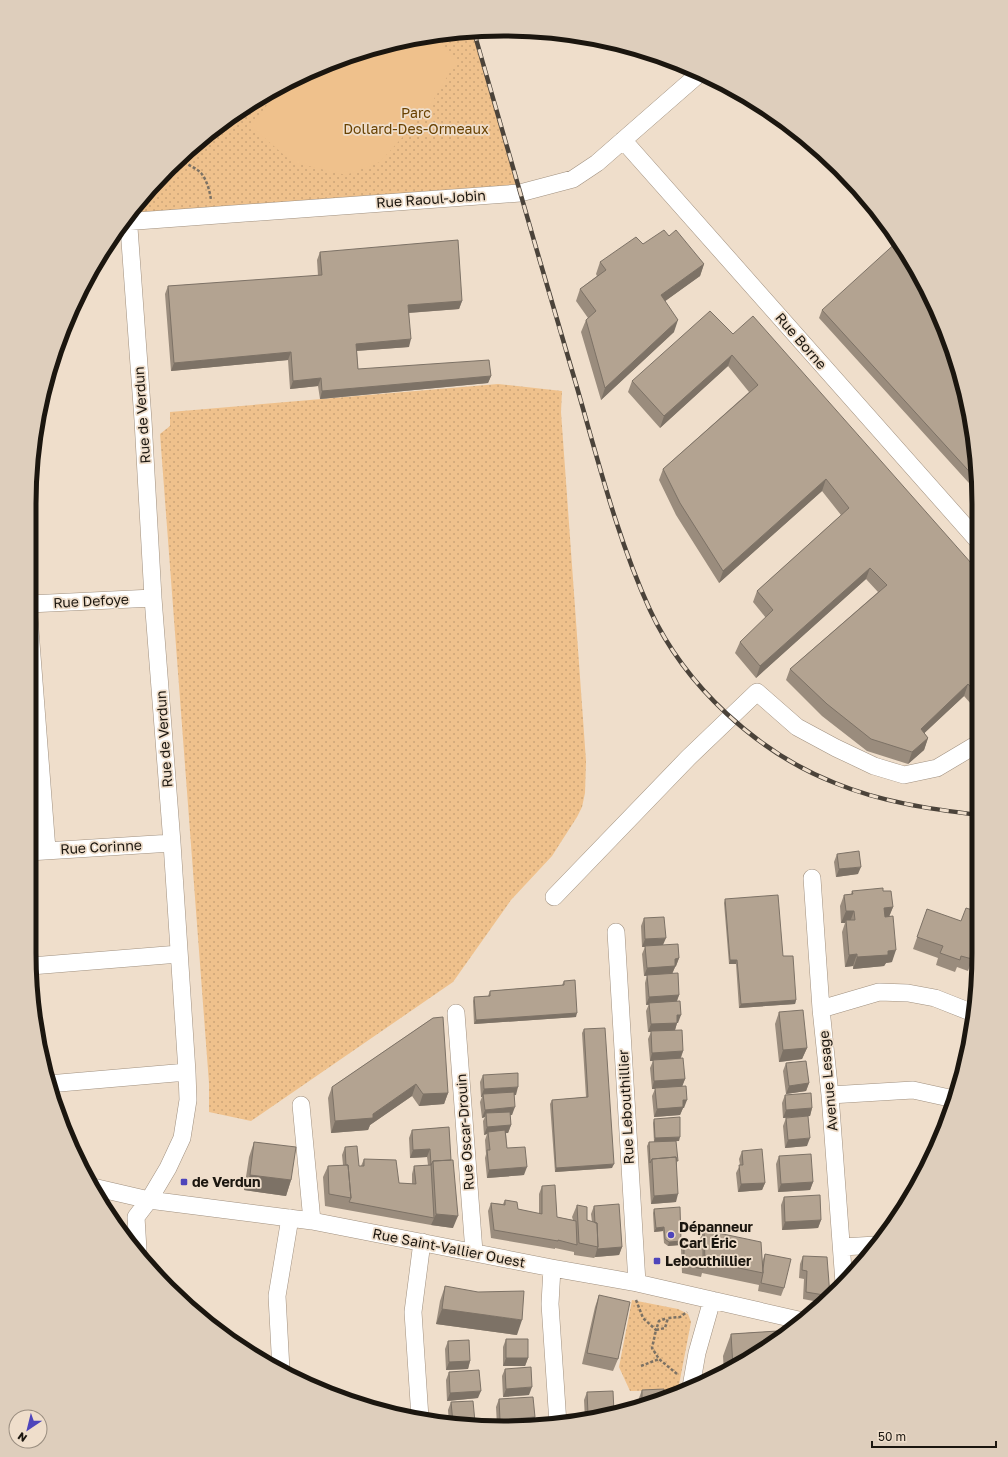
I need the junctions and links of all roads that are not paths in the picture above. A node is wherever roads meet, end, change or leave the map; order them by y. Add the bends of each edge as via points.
1 (695, 77) edge
2 (623, 140) junction
3 (133, 219) edge
4 (127, 228) edge
5 (972, 534) edge
6 (153, 598) junction
7 (36, 604) edge
8 (36, 708) edge
9 (972, 747) edge
10 (172, 843) junction
11 (47, 850) junction
12 (36, 851) edge
13 (812, 878) dead end
14 (554, 897) dead end
15 (616, 932) dead end
16 (179, 954) junction
17 (36, 966) edge
18 (822, 1009) junction
19 (968, 1011) edge
20 (456, 1013) dead end
21 (188, 1072) junction
22 (55, 1083) edge
23 (830, 1095) junction
24 (949, 1098) edge
25 (301, 1106) dead end
26 (100, 1189) edge
27 (149, 1200) junction
28 (290, 1218) junction
29 (312, 1221) junction
30 (422, 1242) junction
31 (138, 1244) edge
32 (869, 1245) edge
33 (842, 1247) junction
34 (474, 1252) junction
35 (552, 1268) junction
36 (844, 1275) edge
37 (637, 1283) junction
38 (712, 1300) junction
39 (795, 1319) edge
40 (281, 1364) edge
41 (692, 1381) edge
42 (420, 1413) edge
43 (558, 1418) edge

1 - 2 street, Rue Raoul-Jobin
2 - 3 street, Rue Raoul-Jobin via 597,163 573,179 520,193
2 - 5 street, Rue Borne
4 - 6 street, Rue de Verdun via 143,420
6 - 7 street, Rue Defoye
6 - 10 street, Rue de Verdun
8 - 11 street
9 - 14 street via 937,768 904,775 874,766 797,727 757,692 688,758
10 - 11 street, Rue Corinne
10 - 16 street, Rue de Verdun
11 - 12 street, Rue Corinne
13 - 18 street, Avenue Lesage
15 - 37 street, Rue Lebouthillier
16 - 17 street
16 - 21 street, Rue de Verdun
18 - 19 street via 879,992 908,993 935,998
18 - 23 street, Avenue Lesage
20 - 34 street, Rue Oscar-Drouin
21 - 22 street
21 - 27 street, Rue de Verdun via 188,1100 182,1138
23 - 24 street via 913,1090
23 - 33 street, Avenue Lesage
25 - 29 street
26 - 27 street, Rue Saint-Vallier Ouest
27 - 28 street, Rue Saint-Vallier Ouest
27 - 31 street, Rue de Verdun via 136,1217
28 - 29 street, Rue Saint-Vallier Ouest
28 - 40 street via 277,1296
29 - 30 street, Rue Saint-Vallier Ouest
30 - 34 street, Rue Saint-Vallier Ouest
30 - 42 street via 413,1312
32 - 33 street
33 - 36 street, Avenue Lesage
34 - 35 street, Rue Saint-Vallier Ouest
35 - 37 street, Rue Saint-Vallier Ouest
35 - 43 street via 550,1304
37 - 38 street, Rue Saint-Vallier Ouest
38 - 39 street, Rue Saint-Vallier Ouest
38 - 41 street via 697,1353

